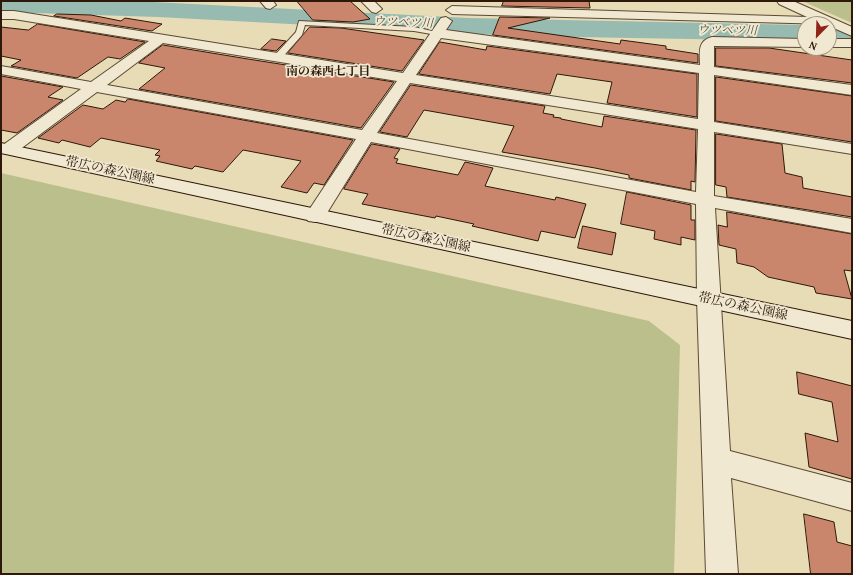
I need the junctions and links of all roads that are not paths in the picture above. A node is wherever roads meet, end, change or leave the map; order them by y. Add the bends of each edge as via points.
1 (467, 1) edge
2 (584, 1) edge
3 (783, 1) edge
4 (688, 4) dead end
5 (1, 15) edge
6 (610, 16) junction
7 (817, 16) edge
8 (715, 18) junction
9 (797, 20) edge
10 (445, 22) junction
11 (837, 25) edge
12 (847, 30) edge
13 (160, 40) junction
14 (797, 43) edge
15 (837, 43) edge
16 (852, 43) edge
17 (277, 58) junction
18 (1, 70) edge
19 (707, 70) junction
20 (405, 78) junction
21 (94, 87) junction
22 (852, 90) edge
23 (704, 126) junction
24 (366, 136) junction
25 (5, 148) edge
26 (852, 149) edge
27 (705, 200) junction
28 (315, 216) junction
29 (852, 226) edge
30 (708, 299) junction
31 (852, 330) edge
32 (716, 460) junction
33 (852, 497) edge
34 (722, 574) edge

1 - 10 street
2 - 6 street
3 - 7 street
4 - 8 street
5 - 13 street via 14,15
6 - 8 street
6 - 10 street
8 - 9 street
10 - 17 lane via 414,29 302,23 299,33
10 - 19 street
10 - 20 street
11 - 12 street
13 - 17 street
13 - 21 street
14 - 19 street via 712,41 707,44
15 - 16 street
17 - 20 street
18 - 21 street
19 - 22 street
19 - 23 street
20 - 23 street
20 - 24 street
21 - 24 street
21 - 25 street
23 - 26 street
23 - 27 street
24 - 27 street
24 - 28 street
25 - 28 street, 帯広の森公園線
27 - 29 street
27 - 30 street
28 - 30 street, 帯広の森公園線
30 - 31 street, 帯広の森公園線
30 - 32 street
32 - 33 street
32 - 34 street

